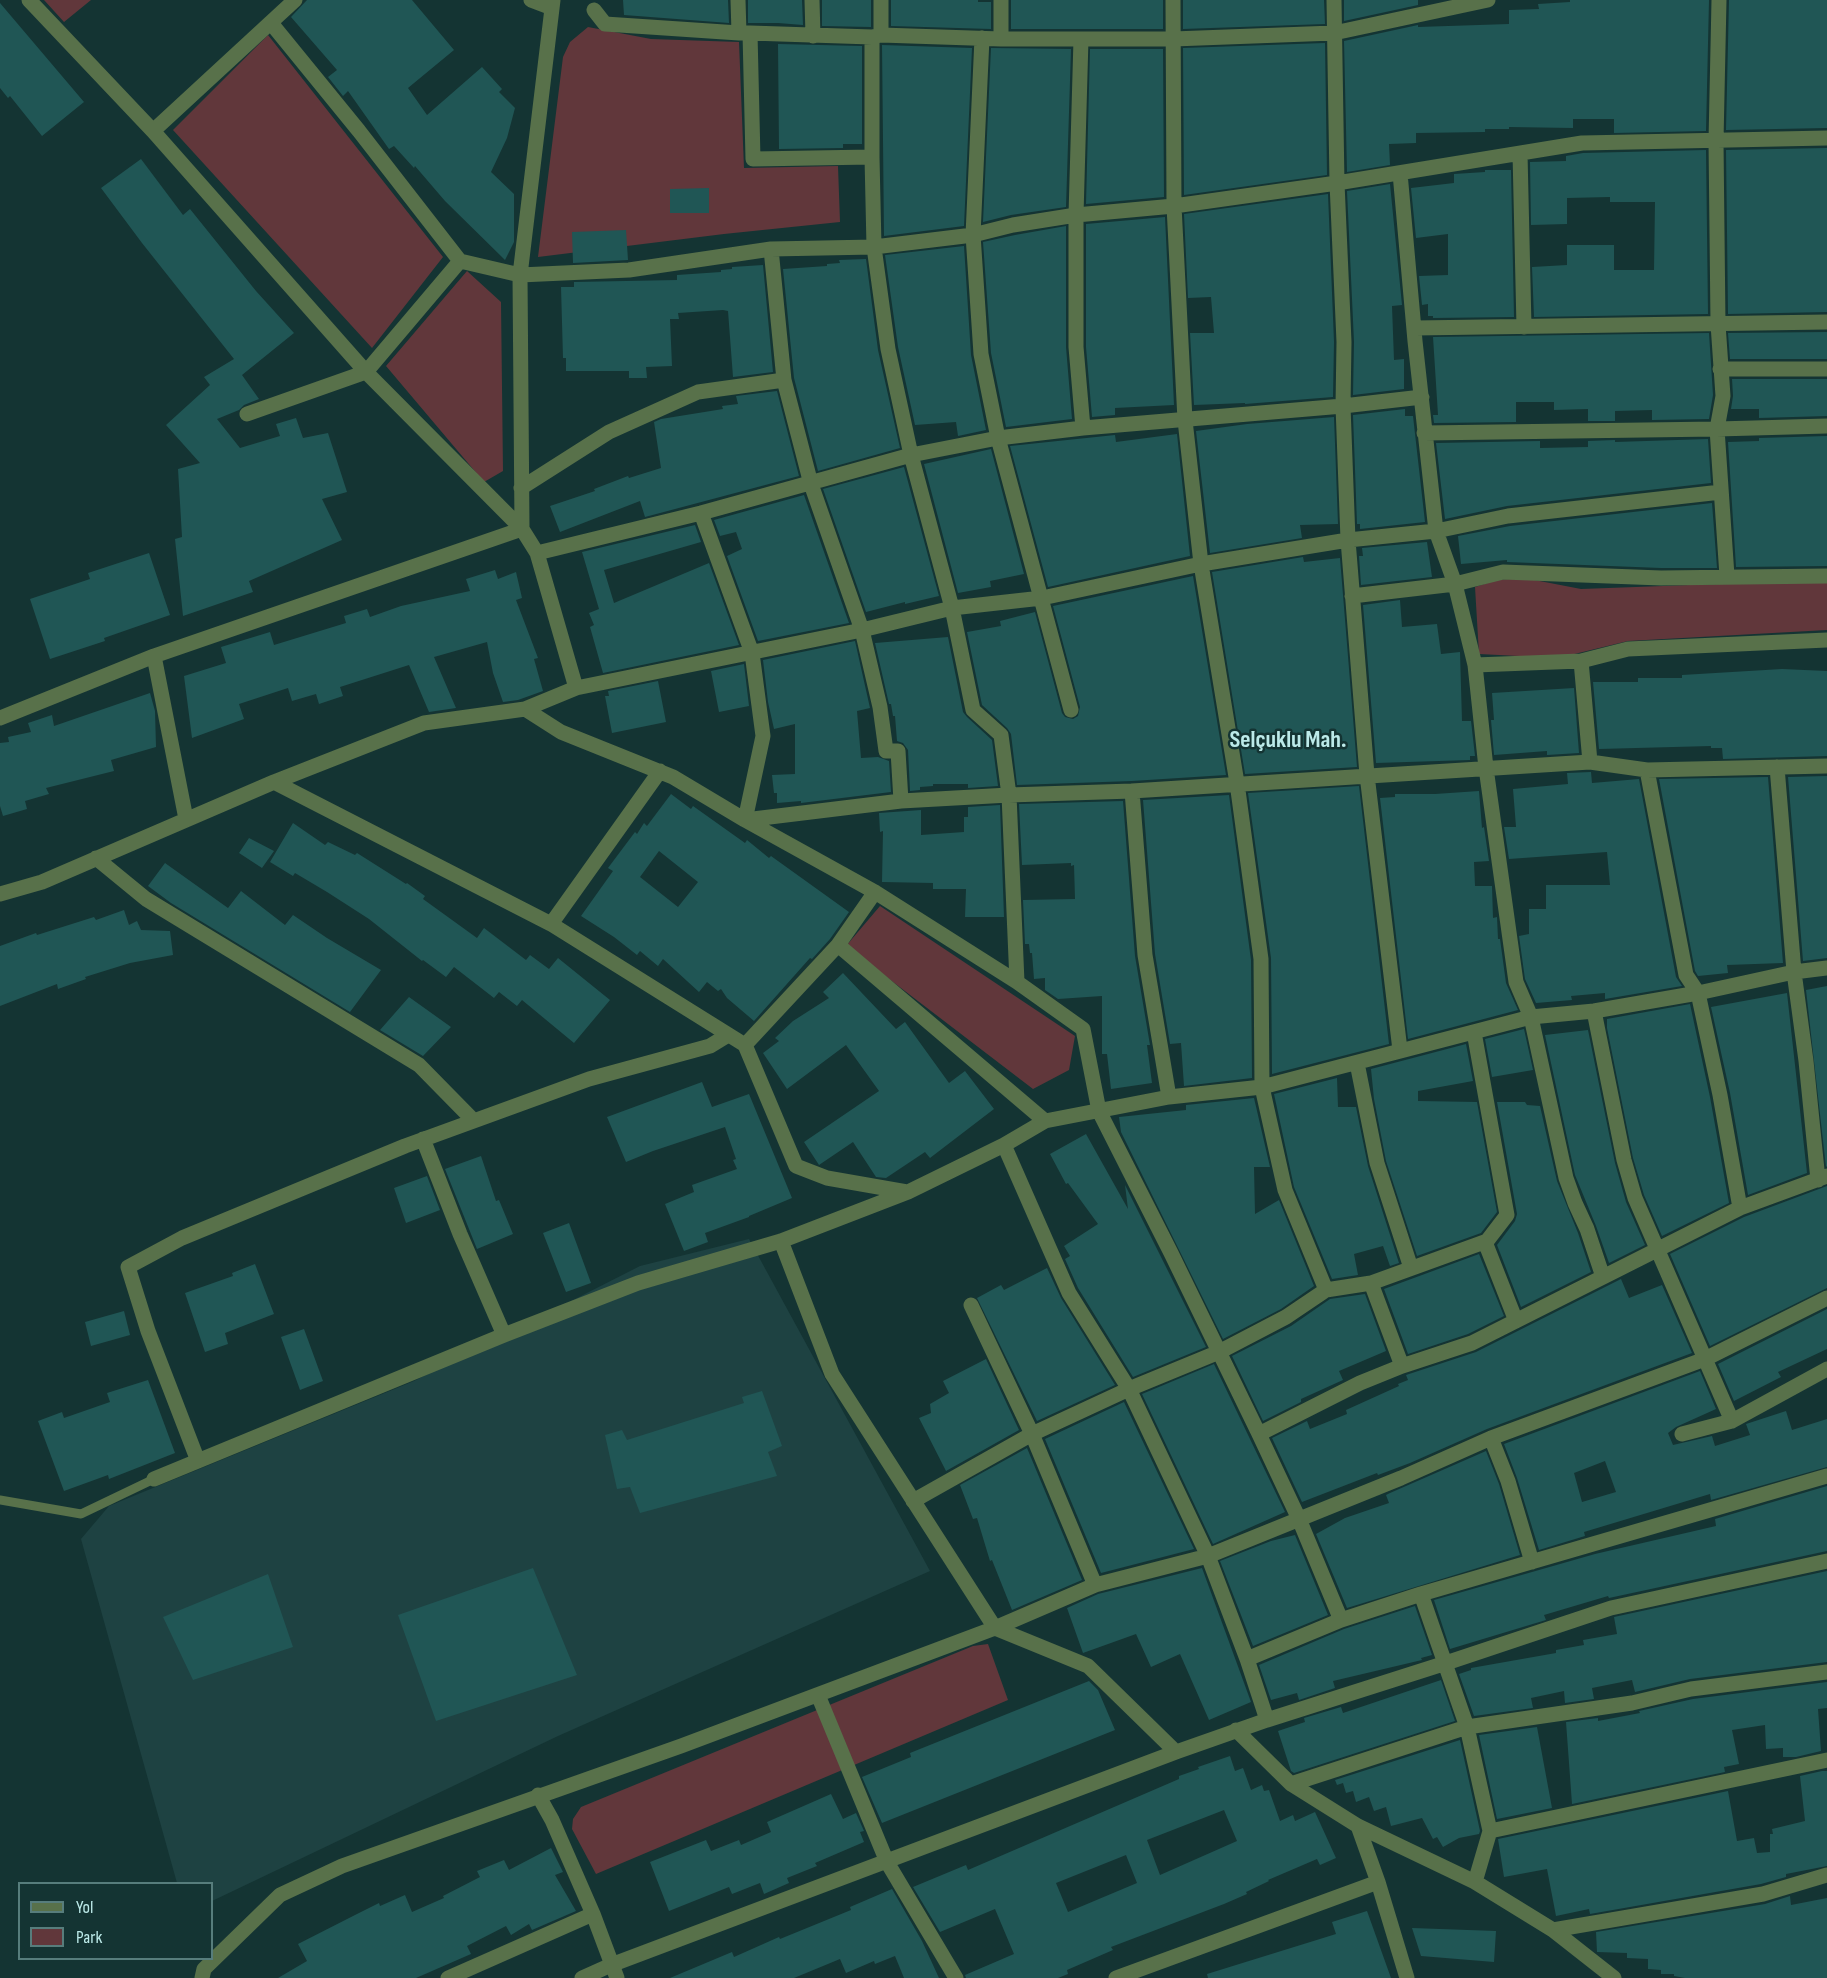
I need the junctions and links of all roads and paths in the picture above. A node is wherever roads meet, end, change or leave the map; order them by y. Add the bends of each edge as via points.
1 (29, 0) edge
2 (296, 0) edge
3 (531, 0) edge
4 (738, 0) edge
5 (812, 0) edge
6 (881, 0) edge
7 (1001, 0) edge
8 (1173, 0) edge
9 (1334, 0) edge
10 (1488, 0) edge
11 (1719, 0) edge
12 (592, 3) edge
13 (553, 4) edge
14 (271, 23) junction
15 (745, 33) junction
16 (1334, 33) junction
17 (813, 36) junction
18 (876, 36) junction
19 (982, 38) junction
20 (1001, 39) junction
21 (1081, 39) junction
22 (1173, 39) junction
23 (153, 131) junction
24 (1827, 138) edge
25 (1716, 141) junction
26 (1520, 153) junction
27 (872, 157) junction
28 (1400, 173) junction
29 (1337, 183) junction
30 (1174, 207) junction
31 (1076, 215) junction
32 (973, 235) junction
33 (874, 247) junction
34 (771, 249) junction
35 (460, 261) junction
36 (520, 275) junction
37 (1827, 322) edge
38 (1718, 324) junction
39 (1524, 327) junction
40 (1415, 328) junction
41 (1720, 369) junction
42 (1827, 369) edge
43 (366, 372) junction
44 (784, 380) junction
45 (1422, 397) junction
46 (1343, 406) junction
47 (247, 414) dead end
48 (1185, 420) junction
49 (1827, 426) edge
50 (1083, 428) junction
51 (1717, 429) junction
52 (1424, 433) junction
53 (998, 438) junction
54 (911, 455) junction
55 (811, 484) junction
56 (521, 488) junction
57 (1721, 492) junction
58 (701, 513) junction
59 (522, 530) junction
60 (1436, 531) junction
61 (1348, 540) junction
62 (537, 552) junction
63 (1201, 564) junction
64 (1727, 576) junction
65 (1827, 576) edge
66 (1455, 584) junction
67 (1352, 596) junction
68 (1042, 598) junction
69 (952, 608) junction
70 (862, 630) junction
71 (1827, 640) edge
72 (752, 652) junction
73 (154, 656) junction
74 (1581, 661) junction
75 (1475, 665) junction
76 (576, 688) junction
77 (525, 709) junction
78 (1071, 710) dead end
79 (0, 718) edge
80 (1590, 762) junction
81 (1827, 766) edge
82 (1777, 767) junction
83 (1486, 768) junction
84 (1647, 770) junction
85 (660, 771) junction
86 (1367, 775) junction
87 (274, 782) junction
88 (1237, 783) junction
89 (1132, 791) junction
90 (1009, 795) junction
91 (901, 801) junction
92 (186, 819) junction
93 (745, 820) junction
94 (96, 858) junction
95 (874, 892) junction
96 (0, 894) edge
97 (551, 924) junction
98 (838, 945) junction
99 (1827, 968) edge
100 (1794, 972) junction
101 (1017, 982) junction
102 (1698, 993) junction
103 (1594, 1011) junction
104 (1531, 1017) junction
105 (1474, 1032) junction
106 (728, 1035) junction
107 (745, 1045) junction
108 (1400, 1050) junction
109 (1357, 1064) junction
110 (1262, 1087) junction
111 (1169, 1097) junction
112 (1099, 1111) junction
113 (1045, 1120) junction
114 (474, 1121) junction
115 (423, 1139) junction
116 (1004, 1145) junction
117 (1822, 1178) edge
118 (908, 1192) junction
119 (1740, 1209) junction
120 (781, 1242) junction
121 (1485, 1242) junction
122 (1658, 1249) junction
123 (1411, 1268) junction
124 (1603, 1276) junction
125 (1371, 1283) junction
126 (1326, 1290) junction
127 (1827, 1298) edge
128 (971, 1305) dead end
129 (1516, 1321) junction
130 (504, 1335) junction
131 (1219, 1352) junction
132 (1705, 1359) junction
133 (1402, 1366) junction
134 (1827, 1369) edge
135 (1129, 1389) junction
136 (1732, 1420) junction
137 (1032, 1434) junction
138 (1260, 1434) junction
139 (1682, 1434) dead end
140 (1491, 1438) junction
141 (198, 1461) junction
142 (1827, 1476) edge
143 (154, 1479) joint
144 (0, 1500) edge
145 (913, 1501) junction
146 (1299, 1519) junction
147 (1208, 1556) junction
148 (1827, 1561) edge
149 (1532, 1562) junction
150 (1095, 1585) junction
151 (1421, 1594) junction
152 (1341, 1620) junction
153 (995, 1628) junction
154 (1247, 1659) junction
155 (1446, 1664) junction
156 (1827, 1672) edge
157 (818, 1695) junction
158 (1267, 1720) junction
159 (1467, 1727) junction
160 (1236, 1730) junction
161 (1176, 1752) junction
162 (1827, 1760) edge
163 (1291, 1784) junction
164 (538, 1795) junction
165 (1358, 1826) junction
166 (1490, 1831) junction
167 (888, 1862) junction
168 (1827, 1875) edge
169 (1378, 1882) junction
170 (1475, 1882) junction
171 (593, 1914) junction
172 (1553, 1930) junction
173 (614, 1972) edge
174 (202, 1978) edge
175 (448, 1978) edge
176 (582, 1978) edge
177 (956, 1978) edge
178 (1116, 1978) edge
179 (1407, 1978) edge
180 (1614, 1978) edge

1 - 23 street
2 - 14 street
3 - 13 street
4 - 15 street
5 - 17 street
6 - 18 street
7 - 20 street
8 - 22 street
9 - 16 street
10 - 16 street
11 - 25 street
12 - 15 street via 605,24
13 - 36 street
14 - 23 street
14 - 35 street
15 - 17 street
15 - 27 street via 753,159
16 - 22 street
16 - 29 street
17 - 18 street
18 - 19 street
18 - 27 street
19 - 20 street
19 - 32 street
20 - 21 street
21 - 22 street
21 - 31 street
22 - 30 street
23 - 43 street
24 - 25 street
25 - 26 street via 1582,143
25 - 38 street
26 - 28 street
26 - 39 street
27 - 33 street
28 - 29 street
28 - 40 street
29 - 30 street
29 - 46 street
30 - 31 street
30 - 48 street
31 - 32 street
31 - 50 street via 1076,347
32 - 33 street
32 - 53 street via 981,354
33 - 34 street
33 - 54 street via 888,349
34 - 36 street via 629,270
34 - 44 street
35 - 36 street
35 - 43 street
36 - 56 street
37 - 38 street
38 - 39 street
38 - 41 street
39 - 40 street
40 - 45 street
41 - 42 street
41 - 51 street via 1723,396
43 - 47 street
43 - 59 street
44 - 55 street
44 - 56 street via 698,392 609,432
45 - 46 street
45 - 52 street
46 - 48 street
46 - 61 street
48 - 50 street
48 - 63 street
49 - 51 street
50 - 53 street
51 - 52 street
51 - 57 street
52 - 60 street
53 - 54 street
53 - 68 street
54 - 55 street
54 - 69 street
55 - 58 street
55 - 70 street
56 - 59 street
57 - 60 street via 1508,516
57 - 64 street
58 - 62 street
58 - 72 street
59 - 62 street
59 - 73 street
60 - 61 street
60 - 66 street
61 - 63 street
61 - 67 street
62 - 76 street
63 - 68 street
63 - 88 street
64 - 65 street
64 - 66 street via 1661,578 1503,572
66 - 67 street
66 - 75 street
67 - 86 street
68 - 69 street
68 - 78 street
69 - 70 street
69 - 90 street via 973,710 1001,735
70 - 72 street
70 - 91 street via 886,752 898,751
71 - 74 street via 1628,649
72 - 76 street
72 - 93 street via 763,736
73 - 79 street
73 - 92 street
74 - 75 street
74 - 80 street
75 - 83 street
76 - 77 street
77 - 85 street via 561,732
77 - 87 street via 424,723
80 - 83 street
80 - 84 street
81 - 82 street
82 - 84 street
82 - 100 street
83 - 86 street
83 - 104 street via 1516,982
84 - 102 street via 1686,975
85 - 93 street
85 - 97 street
86 - 88 street
86 - 108 street
87 - 92 street
87 - 97 street
88 - 89 street
88 - 110 street via 1261,959
89 - 90 street
89 - 111 street via 1145,955
90 - 91 street
90 - 101 street
91 - 93 street
92 - 94 street
93 - 95 street
94 - 96 street via 42,882
94 - 114 street via 146,899 419,1065
95 - 98 street
95 - 101 street
97 - 106 street
98 - 107 street
98 - 113 street
99 - 100 street
100 - 102 street
100 - 117 street
101 - 112 street via 1083,1029
102 - 103 street
102 - 119 street
103 - 104 street
103 - 122 street via 1624,1160 1635,1198
104 - 105 street
104 - 124 street via 1566,1178
105 - 108 street
105 - 121 street via 1507,1215
106 - 107 street
106 - 114 street via 710,1046 589,1079
107 - 118 street via 796,1166 827,1178
108 - 109 street
109 - 110 street
109 - 123 street via 1377,1163
110 - 111 street
110 - 126 street via 1285,1190
111 - 112 street
112 - 113 street
112 - 131 street
113 - 116 street
114 - 115 street
115 - 130 street
115 - 141 street via 182,1238 128,1267
116 - 118 street
116 - 135 street via 1069,1293
117 - 119 street
118 - 120 street
119 - 122 street
120 - 130 street via 638,1283
120 - 145 street via 832,1374
121 - 123 street
121 - 129 street
122 - 124 street
122 - 132 street
123 - 125 street
124 - 129 street
125 - 126 street
125 - 133 street
126 - 131 street via 1286,1317
127 - 132 street
128 - 137 street
129 - 133 street via 1472,1343
130 - 141 street
131 - 135 street
131 - 138 street
132 - 136 street
132 - 140 street
133 - 138 street
134 - 136 street
135 - 137 street
135 - 147 street
136 - 139 street
137 - 145 street
137 - 150 street
138 - 146 street
140 - 146 street
140 - 149 street
141 - 143 street
142 - 149 street
143 - 144 lane via 81,1514
145 - 153 street
146 - 147 street
146 - 152 street
147 - 150 street
147 - 154 street
148 - 155 street via 1611,1608
149 - 151 street
150 - 153 street
151 - 152 street
151 - 155 street
152 - 154 street
153 - 157 street
153 - 161 street via 1088,1666
154 - 158 street
155 - 158 street
155 - 159 street
156 - 159 street via 1691,1689 1632,1703
157 - 164 street
157 - 167 street
158 - 160 street
159 - 163 street
159 - 166 street
160 - 161 street
160 - 163 street
161 - 167 street
162 - 166 street
163 - 165 street
164 - 171 street
164 - 174 street via 342,1866 280,1895 204,1969
165 - 169 street
165 - 170 street
166 - 170 street
167 - 173 street
167 - 177 street
168 - 172 street via 1763,1894
169 - 178 street
169 - 179 street
170 - 172 street
171 - 173 street
171 - 175 street
172 - 180 street
173 - 176 street

